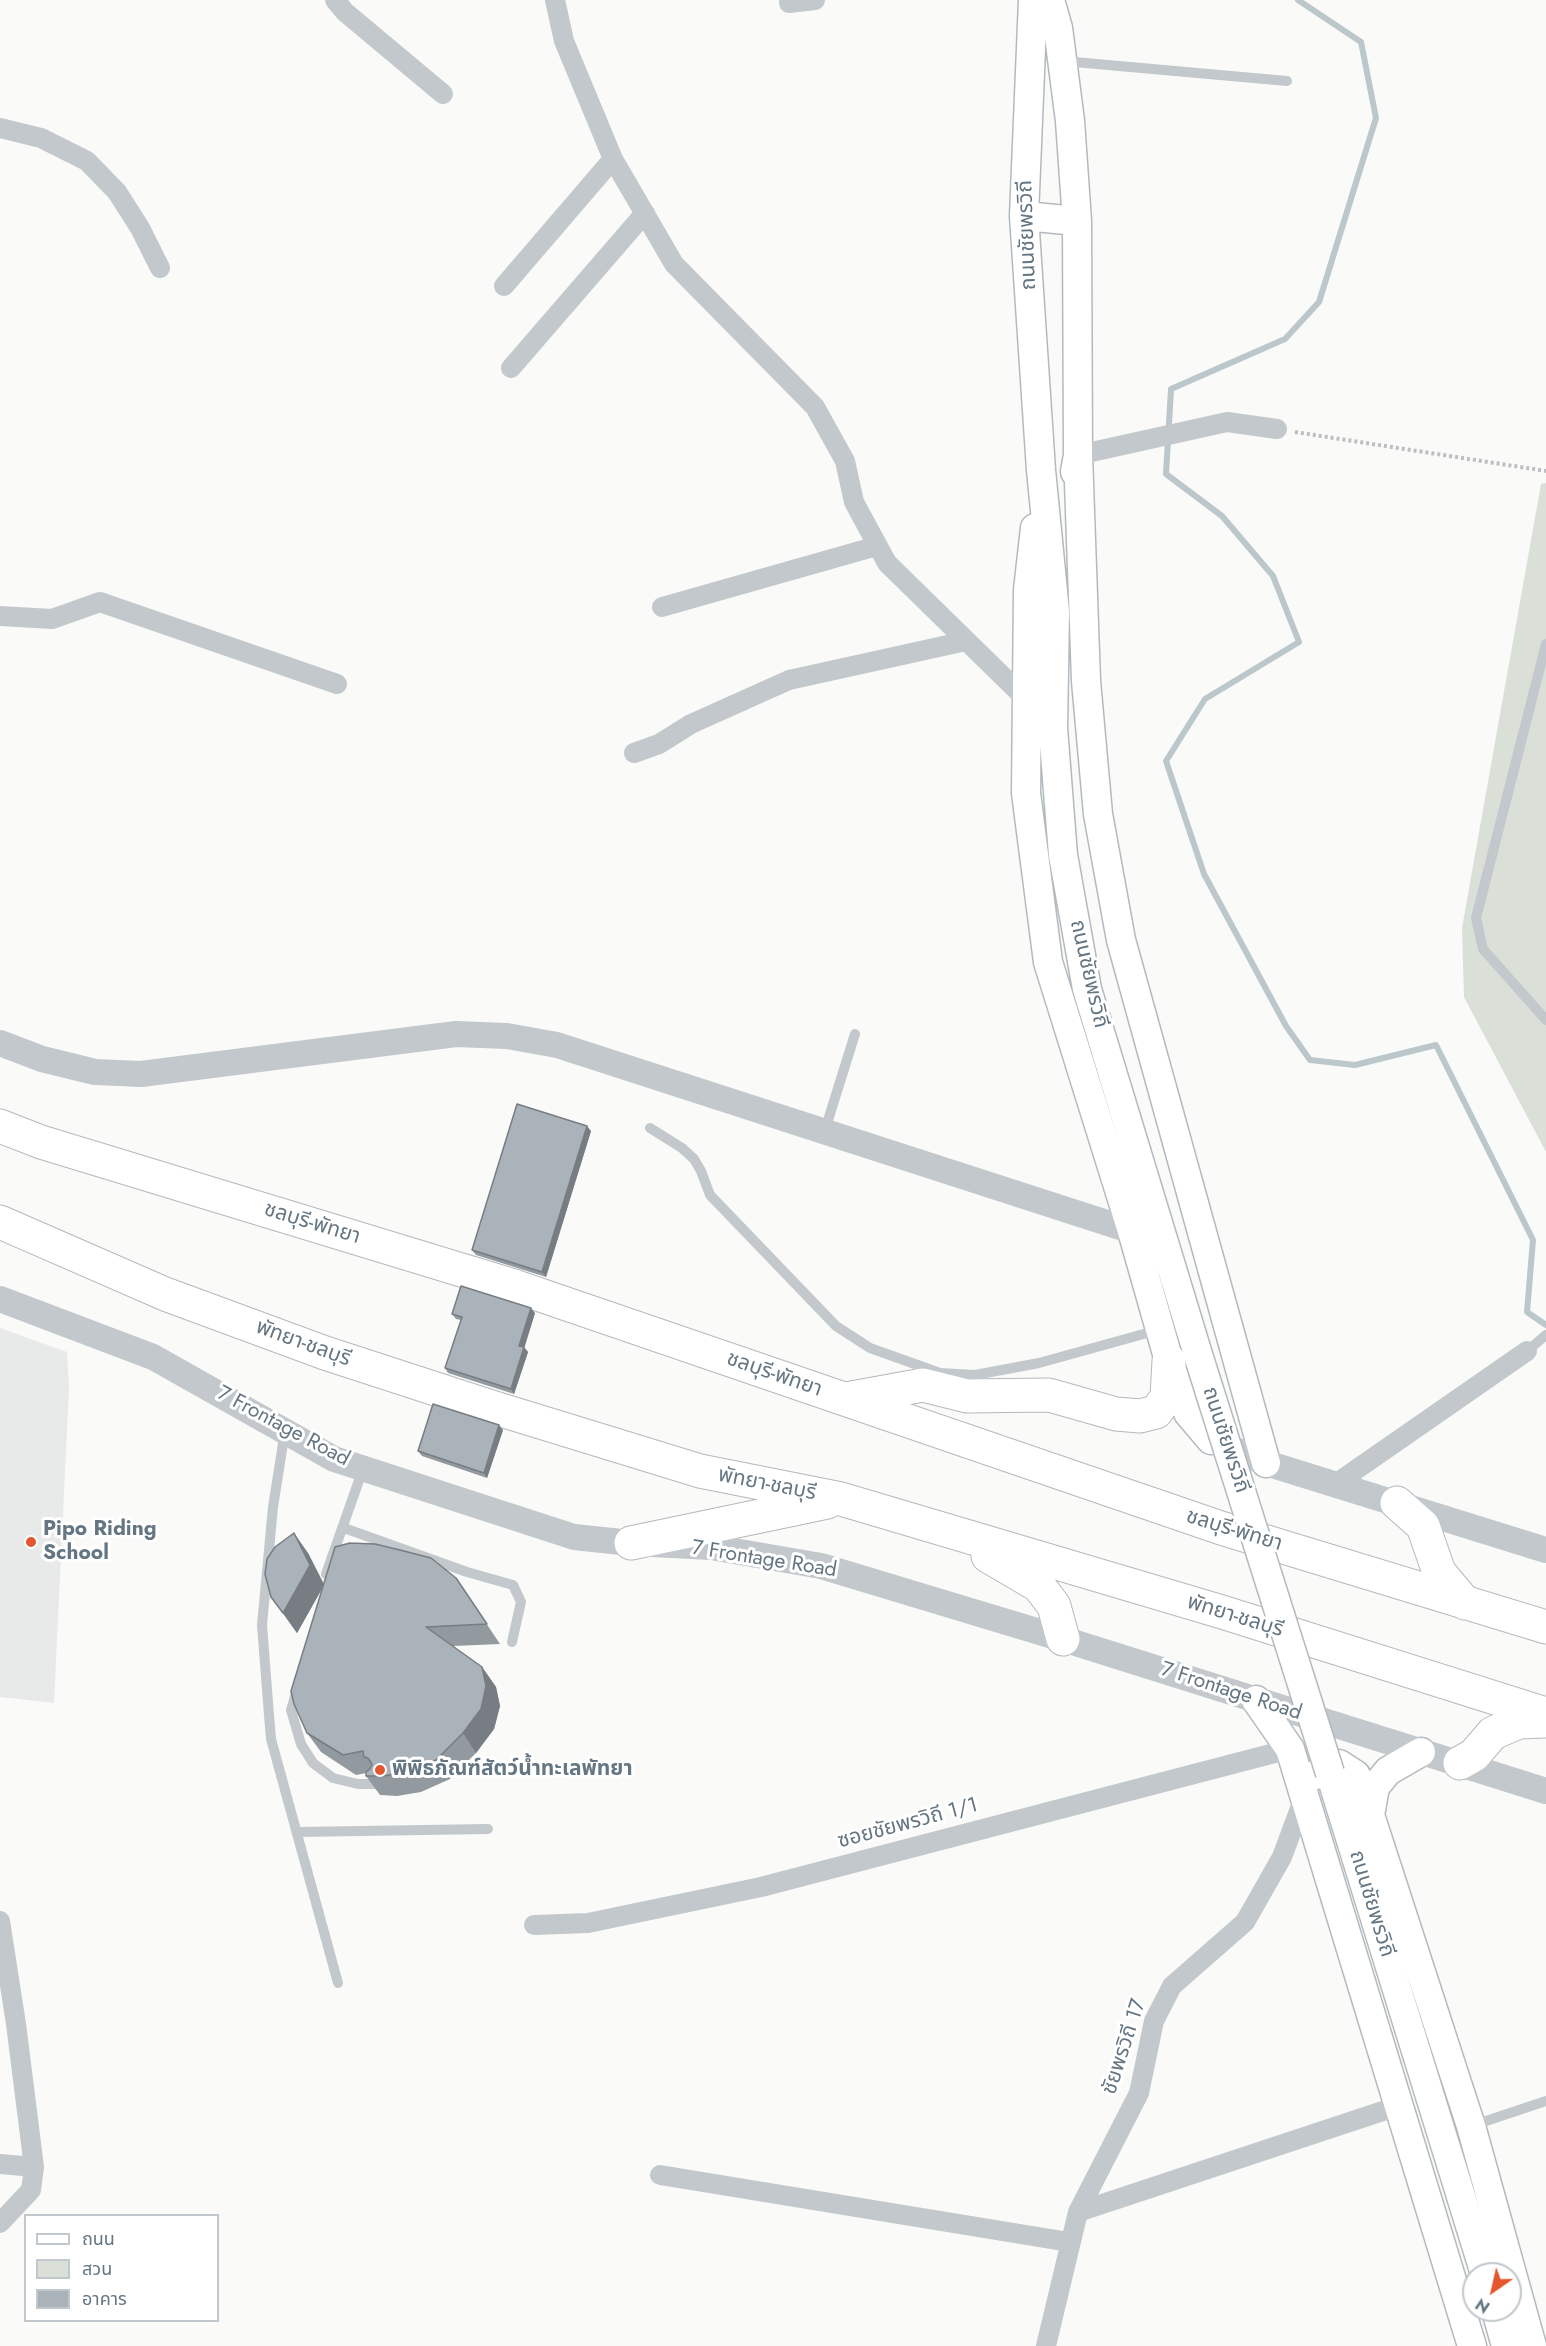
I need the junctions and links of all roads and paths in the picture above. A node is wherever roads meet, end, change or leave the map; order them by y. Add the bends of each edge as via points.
1 (335, 0) edge
2 (555, 0) edge
3 (815, 0) edge
4 (1033, 0) edge
5 (1050, 0) edge
6 (789, 3) dead end
7 (1063, 61) junction
8 (1287, 81) dead end
9 (443, 94) dead end
10 (0, 128) edge
11 (613, 159) junction
12 (645, 213) junction
13 (1024, 216) junction
14 (1077, 221) junction
15 (160, 268) dead end
16 (504, 286) dead end
17 (511, 369) dead end
18 (1277, 429) joint
19 (1078, 456) junction
20 (1041, 471) junction
21 (1546, 471) edge
22 (877, 546) junction
23 (1054, 590) junction
24 (662, 607) dead end
25 (0, 616) edge
26 (966, 641) junction
27 (1546, 644) edge
28 (337, 684) dead end
29 (1026, 699) junction
30 (634, 753) dead end
31 (1546, 1020) edge
32 (855, 1034) dead end
33 (0, 1043) edge
34 (0, 1126) edge
35 (650, 1128) dead end
36 (825, 1130) junction
37 (0, 1222) edge
38 (1132, 1231) junction
39 (0, 1299) edge
40 (1161, 1329) junction
41 (1546, 1335) edge
42 (1527, 1351) joint
43 (1185, 1361) junction
44 (843, 1399) junction
45 (285, 1431) junction
46 (1210, 1440) joint
47 (1266, 1463) junction
48 (363, 1469) junction
49 (1334, 1485) junction
50 (841, 1499) junction
51 (1397, 1503) junction
52 (344, 1527) junction
53 (947, 1532) junction
54 (631, 1544) junction
55 (1546, 1550) edge
56 (326, 1574) edge
57 (1465, 1603) junction
58 (1546, 1627) edge
59 (1063, 1639) junction
60 (512, 1642) dead end
61 (300, 1679) edge
62 (1256, 1700) junction
63 (291, 1710) junction
64 (1546, 1714) edge
65 (269, 1715) junction
66 (1546, 1721) edge
67 (1290, 1749) junction
68 (1421, 1752) junction
69 (1460, 1763) junction
70 (378, 1784) edge
71 (1546, 1791) edge
72 (1305, 1795) junction
73 (1370, 1815) junction
74 (488, 1829) dead end
75 (297, 1832) junction
76 (0, 1921) edge
77 (534, 1925) dead end
78 (338, 1983) dead end
79 (8, 2024) edge
80 (1546, 2100) edge
81 (1398, 2106) junction
82 (1471, 2126) junction
83 (0, 2164) edge
84 (34, 2167) junction
85 (660, 2175) dead end
86 (1078, 2212) junction
87 (0, 2223) edge
88 (1069, 2242) junction
89 (1481, 2262) edge
90 (1499, 2322) edge
91 (1046, 2346) edge
92 (1472, 2346) edge
93 (1506, 2346) edge
94 (1532, 2346) edge

1 - 9 street
2 - 11 street via 564,41
3 - 6 street
4 - 13 main road, ถนนชัยพรวิถี
5 - 7 main road, ถนนชัยพรวิถี
7 - 8 lane
7 - 14 main road, ถนนชัยพรวิถี
10 - 15 street via 41,138 87,161 117,192
11 - 12 street
11 - 16 street
12 - 17 street
12 - 22 street via 674,264 815,407 844,460 854,502
13 - 14 main road
13 - 20 main road, ถนนชัยพรวิถี
14 - 19 main road, ถนนชัยพรวิถี
18 - 19 street via 1227,422
18 - 21 path
19 - 23 main road, ถนนชัยพรวิถี
19 - 47 main road, ถนนชัยพรวิถี via 1086,681 1097,803 1121,940
20 - 23 main road, ถนนชัยพรวิถี
20 - 29 main road, ถนนชัยพรวิถี via 1028,590
22 - 24 street
22 - 26 street via 887,563
23 - 43 main road, ถนนชัยพรวิถี via 1053,728 1063,855 1088,989
25 - 28 street via 52,619 100,602
26 - 29 street
26 - 30 street via 789,680
27 - 31 lane via 1476,918 1483,949
29 - 38 main road, ถนนชัยพรวิถี via 1026,793 1048,962
32 - 36 lane
33 - 36 street via 42,1059 96,1072 141,1074 456,1034 507,1035 557,1045
34 - 44 highway, ชลบุรี-พัทยา via 41,1142 514,1286
35 - 40 lane via 694,1159 710,1195 836,1326 870,1348 940,1373 975,1375 1039,1363
36 - 38 street
37 - 50 highway, พัทยา-ชลบุรี via 165,1294 325,1353 700,1471
38 - 40 main road, ถนนชัยพรวิถี
39 - 45 street, 7 Frontage Road via 153,1357
40 - 43 main road, ถนนชัยพรวิถี
41 - 42 lane
42 - 49 street
43 - 44 highway via 1156,1412 1140,1416 1116,1414 1049,1395 968,1396 923,1385
43 - 46 main road, ถนนชัยพรวิถี via 1188,1413
43 - 89 main road, ถนนชัยพรวิถี, bridge via 1330,1773
44 - 57 highway, ชลบุรี-พัทยา via 1221,1528
45 - 48 street, 7 Frontage Road via 334,1459
45 - 65 lane via 262,1625
46 - 47 street
47 - 49 street
48 - 52 lane
48 - 54 street, 7 Frontage Road via 573,1537
49 - 51 street
50 - 53 highway, พัทยา-ชลบุรี
50 - 54 highway
51 - 55 street
51 - 57 highway via 1423,1526 1439,1572
52 - 56 lane
52 - 60 lane via 513,1585 521,1602
53 - 59 highway via 1039,1586 1054,1606
53 - 64 highway, พัทยา-ชลบุรี via 1222,1612
54 - 59 street, 7 Frontage Road via 711,1547 821,1566
57 - 58 highway, ชลบุรี-พัทยา
59 - 62 street, 7 Frontage Road
61 - 63 lane
62 - 67 main road, ถนนชัยพรวิถี
62 - 68 street, 7 Frontage Road
63 - 65 lane
63 - 70 lane via 301,1744 313,1763 333,1778
65 - 75 lane via 271,1739
66 - 69 highway via 1519,1722 1493,1733 1474,1755
67 - 72 main road, ถนนชัยพรวิถี
67 - 77 street, ซอยชัยพรวิถี 1/1 via 761,1887 588,1923
68 - 69 street, 7 Frontage Road
68 - 73 main road, ถนนชัยพรวิถี via 1388,1771 1375,1787
69 - 71 street, 7 Frontage Road
72 - 73 main road via 1321,1770 1339,1764 1356,1775
72 - 81 main road, ถนนชัยพรวิถี
72 - 86 street, ชัยพรวิถี 17 via 1282,1857 1245,1922 1172,1986 1154,2021 1139,2093
73 - 82 main road, ถนนชัยพรวิถี
74 - 75 lane
75 - 78 lane
76 - 79 street
79 - 84 street
80 - 82 lane
81 - 86 street
81 - 92 main road, ถนนชัยพรวิถี
82 - 94 main road, ถนนชัยพรวิถี
83 - 84 street
84 - 87 street via 31,2190
85 - 88 street
86 - 88 street, ชัยพรวิถี 17
88 - 91 street, ชัยพรวิถี 17
90 - 93 main road

